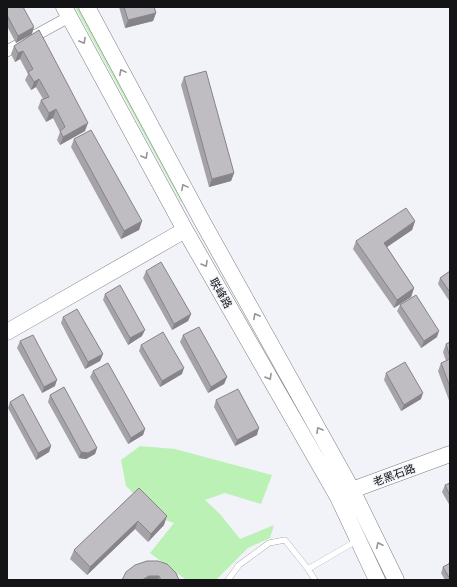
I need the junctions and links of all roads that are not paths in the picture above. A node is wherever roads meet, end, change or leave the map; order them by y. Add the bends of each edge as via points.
1 (87, 7) edge
2 (67, 12) edge
3 (7, 51) edge
4 (202, 221) junction
5 (185, 230) junction
6 (7, 332) edge
7 (450, 454) edge
8 (352, 490) junction
9 (338, 497) junction
10 (358, 540) junction
11 (308, 569) junction
12 (228, 580) edge
13 (315, 580) edge
14 (377, 580) edge
15 (396, 580) edge

4 -> 1 main road, 联峰路
2 - 3 street
2 -> 5 main road, 联峰路
4 - 5 street
8 -> 4 main road, 联峰路
5 - 6 main road
5 -> 9 main road, 联峰路
7 - 8 main road, 老黑石路
8 - 9 main road, 老黑石路
15 -> 8 main road, 联峰路
9 - 10 main road, 联峰路
10 - 11 lane
10 - 14 main road, 联峰路
11 - 12 lane via 284,540 269,543 239,565
11 - 13 lane

